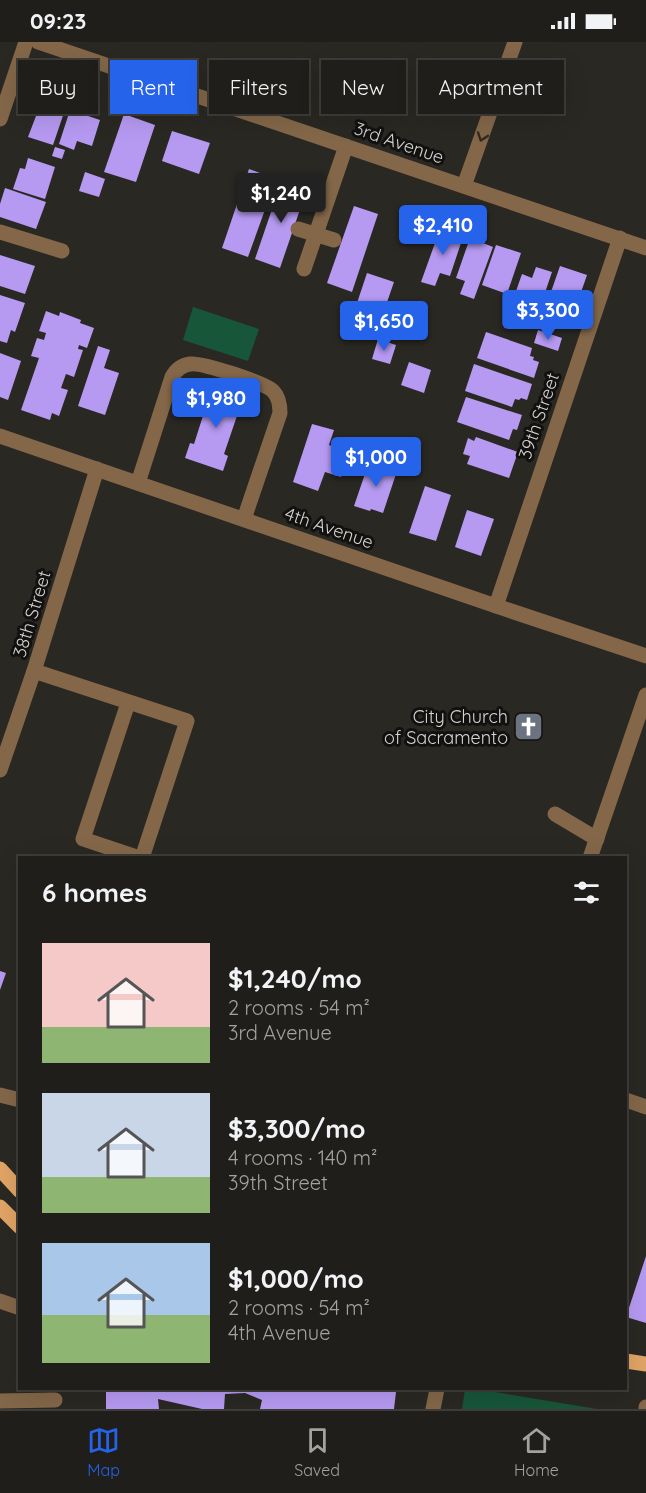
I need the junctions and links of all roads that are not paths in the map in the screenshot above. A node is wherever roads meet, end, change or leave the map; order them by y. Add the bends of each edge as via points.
1 (26, 42) edge
2 (38, 42) edge
3 (515, 42) edge
4 (0, 119) edge
5 (346, 146) junction
6 (464, 186) junction
7 (298, 229) dead end
8 (0, 232) edge
9 (315, 234) junction
10 (620, 238) junction
11 (334, 240) dead end
12 (646, 248) edge
13 (62, 251) dead end
14 (304, 269) dead end
15 (0, 436) edge
16 (98, 469) junction
17 (138, 483) junction
18 (244, 519) junction
19 (496, 606) junction
20 (646, 656) edge
21 (34, 671) junction
22 (646, 695) edge
23 (128, 703) junction
24 (0, 770) edge
25 (555, 814) dead end
26 (597, 839) junction
27 (135, 856) edge
28 (142, 856) edge
29 (591, 856) edge
30 (0, 1095) edge
31 (18, 1100) edge
32 (627, 1100) edge
33 (646, 1107) edge
34 (0, 1169) edge
35 (18, 1189) edge
36 (0, 1206) edge
37 (18, 1225) edge
38 (0, 1301) edge
39 (18, 1307) edge
40 (627, 1361) edge
41 (646, 1364) edge
42 (437, 1390) edge
43 (56, 1399) edge
44 (0, 1401) edge
45 (434, 1409) edge

1 - 4 street
2 - 5 street, 3rd Avenue
3 -> 6 street
5 - 6 street, 3rd Avenue
5 - 9 street
6 - 10 street, 3rd Avenue
7 - 9 street
8 - 13 street
9 - 11 street
9 - 14 street
10 - 12 street, 3rd Avenue
10 - 19 street, 39th Street
15 - 16 street, 4th Avenue
16 - 17 street, 4th Avenue
16 - 21 street, 38th Street
17 - 18 street, 4th Avenue
17 - 18 street via 176,371 197,363 224,371 269,388 277,396 280,408
18 - 19 street, 4th Avenue
19 - 20 street, 4th Avenue
21 - 23 street
21 - 24 street, 38th Street
22 - 26 street
23 - 27 street via 83,840
23 - 28 street via 187,721
25 - 26 street
26 - 29 street
30 - 31 street
32 - 33 street
34 - 35 main road
36 - 37 main road
38 - 39 street
40 - 41 main road
42 - 45 street
43 - 44 street

